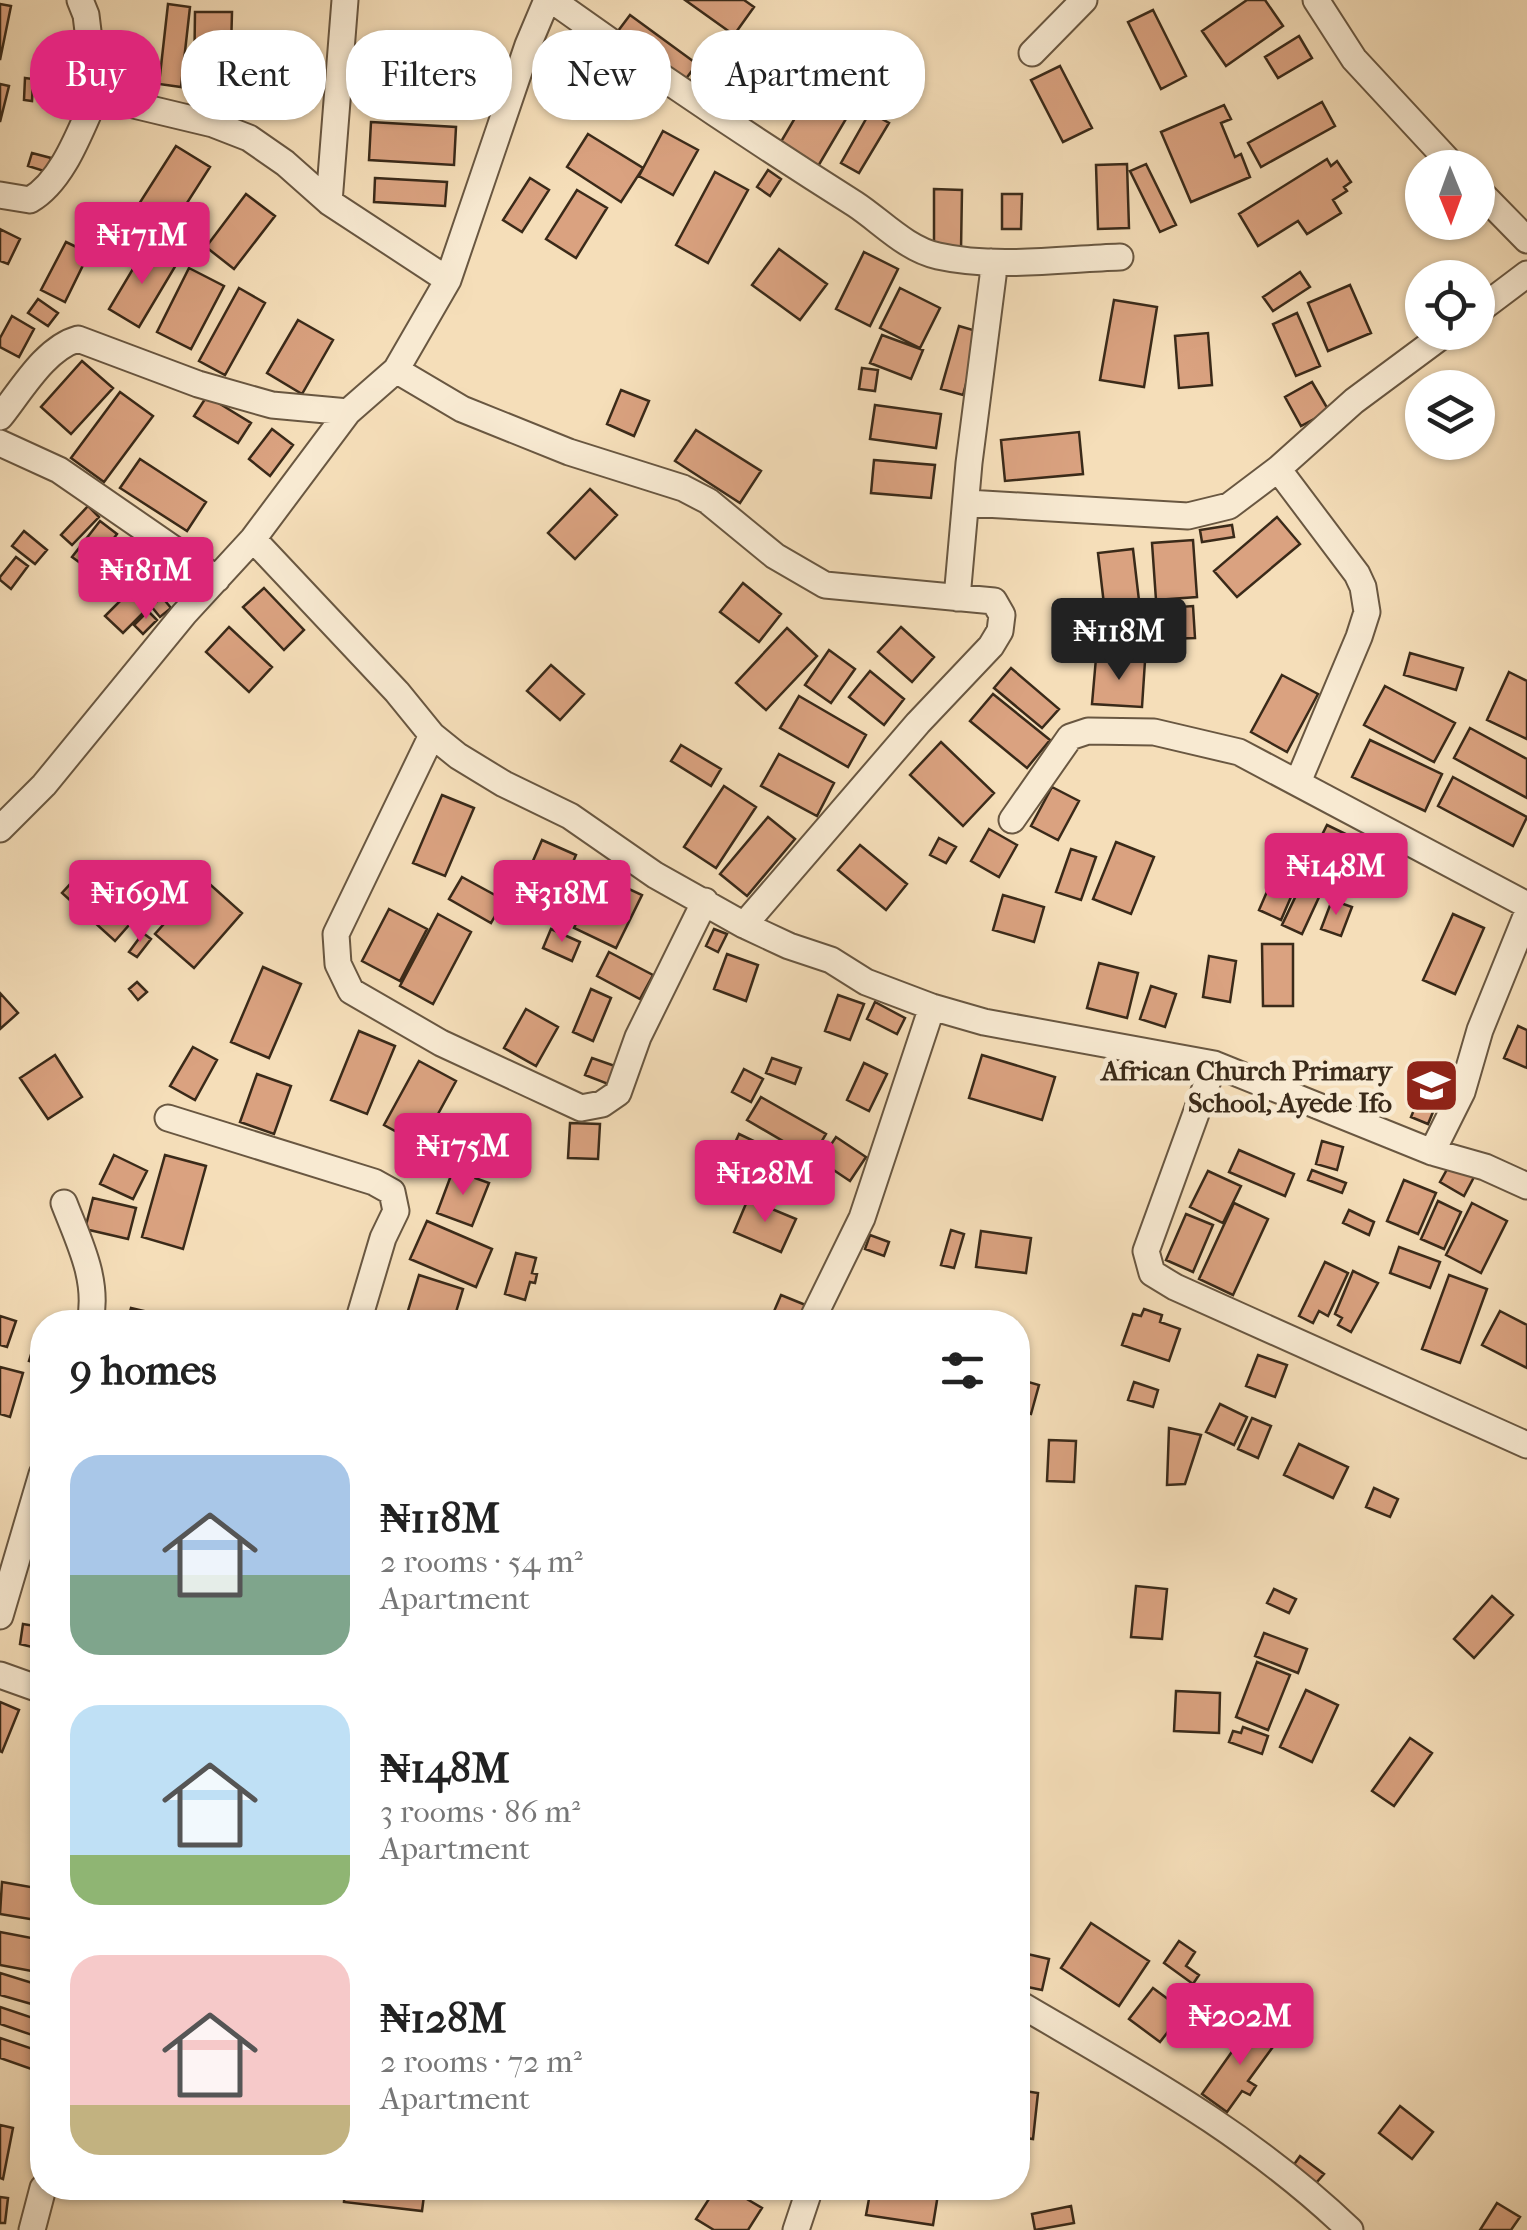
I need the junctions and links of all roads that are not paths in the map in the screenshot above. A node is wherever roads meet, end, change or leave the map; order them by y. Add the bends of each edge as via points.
1 (80, 0) edge
2 (345, 0) edge
3 (550, 0) edge
4 (1084, 0) edge
5 (1316, 0) edge
6 (88, 30) edge
7 (1032, 53) dead end
8 (161, 112) edge
9 (84, 120) edge
10 (1437, 150) edge
11 (0, 195) edge
12 (329, 202) junction
13 (1495, 207) edge
14 (1527, 240) edge
15 (1120, 257) dead end
16 (992, 262) junction
17 (1527, 274) edge
18 (448, 280) junction
19 (1495, 298) edge
20 (1423, 350) edge
21 (396, 370) junction
22 (348, 412) junction
23 (0, 416) edge
24 (0, 443) edge
25 (1278, 470) junction
26 (967, 504) junction
27 (252, 539) junction
28 (216, 579) junction
29 (957, 598) junction
30 (432, 735) junction
31 (1298, 782) junction
32 (1012, 820) dead end
33 (0, 829) edge
34 (706, 901) junction
35 (1527, 906) edge
36 (1527, 914) edge
37 (744, 925) junction
38 (932, 1007) junction
39 (1214, 1064) junction
40 (168, 1118) dead end
41 (1432, 1152) junction
42 (1527, 1186) edge
43 (64, 1203) dead end
44 (93, 1310) edge
45 (362, 1310) edge
46 (817, 1310) edge
47 (1527, 1445) edge
48 (30, 1515) edge
49 (0, 1616) edge
50 (0, 1675) edge
51 (30, 1686) edge
52 (1030, 2010) edge
53 (40, 2200) edge
54 (806, 2200) edge
55 (32, 2230) edge
56 (796, 2230) edge
57 (1350, 2230) edge

1 - 6 street
2 - 12 street
3 - 16 street via 915,248
3 - 18 street
4 - 7 street
5 - 10 street via 1354,59
8 - 12 street via 248,138
9 - 11 street via 42,194 30,200
12 - 18 street
13 - 14 street
15 - 16 street
16 - 26 street
17 - 19 street
18 - 21 street
20 - 25 street
21 - 22 street
21 - 29 street via 462,409 683,488 825,585
22 - 23 street via 272,405 78,339 49,356
22 - 27 street
24 - 28 street via 59,470
25 - 26 street via 1229,506 1188,516
25 - 31 street via 1357,574 1366,612
26 - 29 street
27 - 28 street
27 - 30 street
28 - 33 street
29 - 37 street via 994,601 1002,615 991,646
30 - 34 street
30 - 34 street via 336,934 338,964 351,991 405,1024 581,1108 602,1104 618,1093
31 - 32 street via 1240,752 1154,732 1088,731 1070,738
31 - 35 street
34 - 37 street
36 - 41 street via 1462,1092
37 - 38 street
38 - 39 street
38 - 46 street via 862,1218
39 - 41 street
39 - 47 street via 1146,1251 1152,1273
40 - 45 street via 392,1192 396,1211
41 - 42 street
43 - 44 street via 88,1264
48 - 49 street
50 - 51 street
52 - 57 street via 1247,2142
53 - 55 street
54 - 56 street

